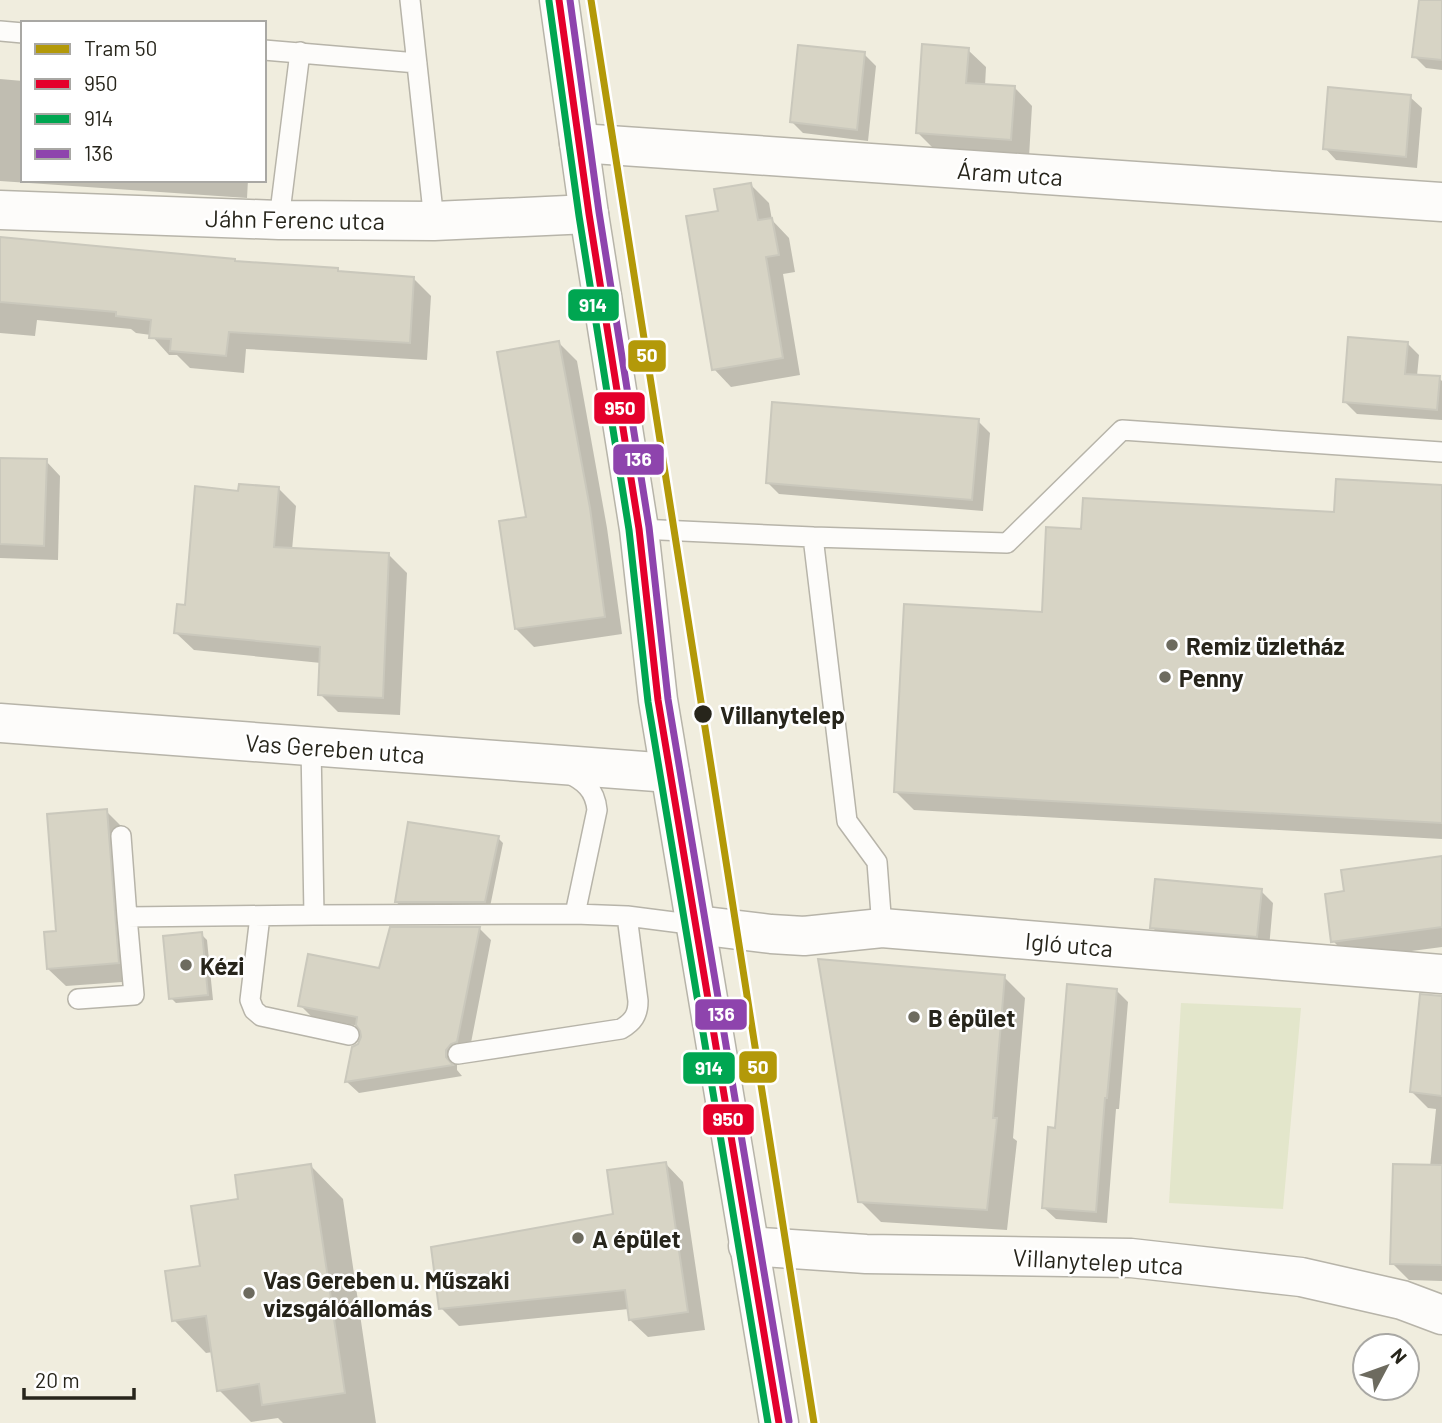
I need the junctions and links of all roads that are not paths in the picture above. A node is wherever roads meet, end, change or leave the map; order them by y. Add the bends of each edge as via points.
1 (410, 0) edge
2 (559, 0) edge
3 (0, 31) edge
4 (21, 33) edge
5 (266, 50) edge
6 (300, 52) junction
7 (417, 63) junction
8 (579, 143) junction
9 (1442, 202) edge
10 (0, 210) edge
11 (589, 214) junction
12 (279, 220) junction
13 (435, 220) junction
14 (1442, 452) edge
15 (639, 529) junction
16 (813, 537) junction
17 (0, 723) edge
18 (311, 747) junction
19 (539, 762) junction
20 (670, 773) junction
21 (121, 836) dead end
22 (575, 914) junction
23 (314, 915) junction
24 (260, 916) junction
25 (626, 916) junction
26 (127, 917) junction
27 (697, 925) junction
28 (882, 928) junction
29 (1442, 974) edge
30 (78, 999) dead end
31 (349, 1035) dead end
32 (458, 1054) dead end
33 (748, 1246) junction
34 (1442, 1315) edge
35 (779, 1423) edge

1 - 7 lane
2 - 8 street
3 - 4 lane
5 - 6 lane
6 - 7 lane
6 - 12 lane
7 - 13 lane
8 - 9 street, Áram utca
8 - 11 street
10 - 12 street, Jáhn Ferenc utca
11 - 13 street, Jáhn Ferenc utca
11 - 15 street
12 - 13 street, Jáhn Ferenc utca
14 - 16 lane via 1122,430 1007,543
15 - 16 lane
15 - 20 street
16 - 28 lane via 847,821 877,862
17 - 18 street, Vas Gereben utca
18 - 19 street, Vas Gereben utca
18 - 23 lane
19 - 20 street, Vas Gereben utca
19 - 22 lane via 581,780 596,799 596,820
20 - 27 street
21 - 26 lane
22 - 23 lane
22 - 25 lane
23 - 24 lane
24 - 26 lane
24 - 31 lane via 250,1000 254,1010 261,1016
25 - 27 lane
25 - 32 lane via 638,1000 638,1011 629,1025
26 - 30 lane via 134,995
27 - 28 street, Igló utca via 804,936
27 - 33 street
28 - 29 street, Igló utca
33 - 34 street, Villanytelep utca via 866,1254 1131,1258 1301,1277 1402,1300
33 - 35 street

